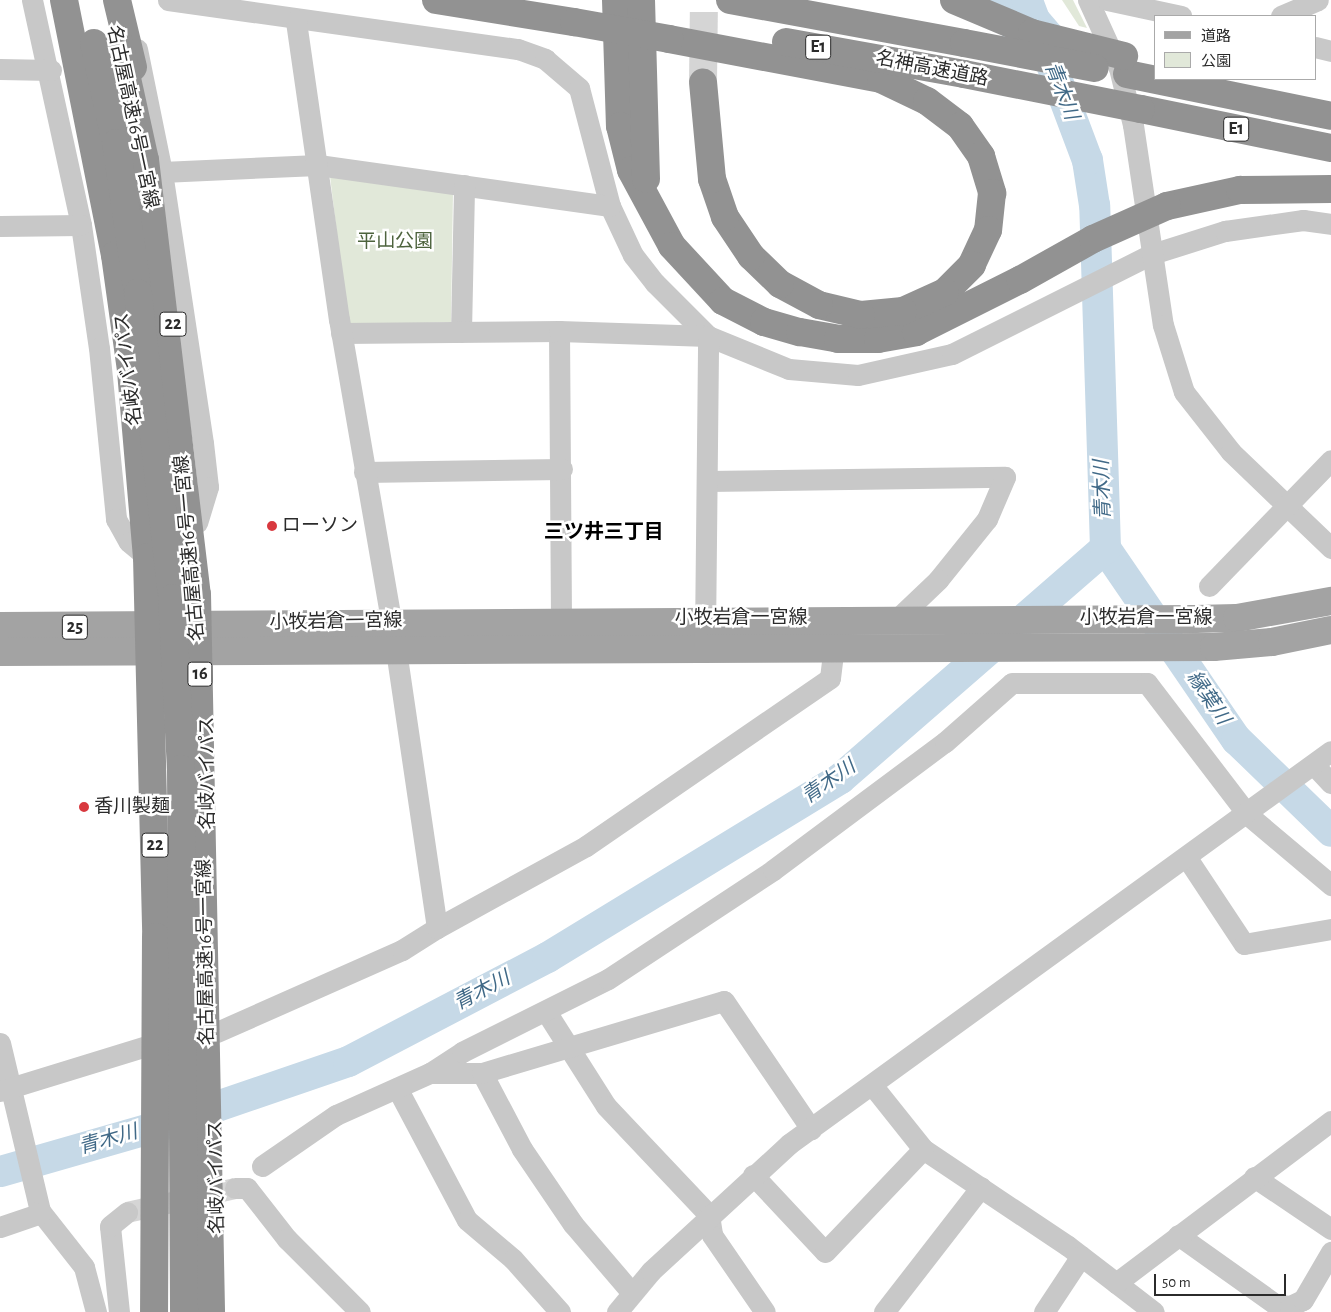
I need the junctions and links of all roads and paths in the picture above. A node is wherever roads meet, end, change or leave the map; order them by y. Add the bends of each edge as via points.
1 (32, 0) edge
2 (64, 0) edge
3 (82, 0) edge
4 (107, 0) edge
5 (117, 0) edge
6 (127, 0) edge
7 (168, 0) edge
8 (436, 0) edge
9 (532, 0) edge
10 (616, 0) edge
11 (641, 0) edge
12 (730, 0) edge
13 (954, 0) edge
14 (1088, 0) edge
15 (1107, 0) edge
16 (1318, 0) edge
17 (574, 14) junction
18 (1176, 15) edge
19 (1283, 15) edge
20 (296, 20) junction
21 (670, 30) junction
22 (1316, 47) edge
23 (1331, 51) edge
24 (1154, 63) edge
25 (1125, 65) junction
26 (0, 69) edge
27 (51, 70) junction
28 (1154, 72) edge
29 (1186, 80) edge
30 (1230, 80) edge
31 (703, 82) tunnel mouth
32 (1331, 102) edge
33 (1331, 116) edge
34 (1331, 148) edge
35 (318, 165) junction
36 (162, 172) junction
37 (464, 185) junction
38 (1331, 189) edge
39 (610, 206) junction
40 (649, 210) junction
41 (1331, 224) edge
42 (81, 225) junction
43 (0, 226) edge
44 (1152, 254) junction
45 (559, 330) junction
46 (461, 332) junction
47 (341, 333) junction
48 (708, 336) junction
49 (1331, 460) edge
50 (562, 469) junction
51 (364, 472) junction
52 (708, 481) junction
53 (1287, 505) junction
54 (196, 522) junction
55 (1331, 548) edge
56 (147, 557) junction
57 (1209, 586) dead end
58 (1331, 601) edge
59 (705, 619) junction
60 (897, 619) junction
61 (561, 620) junction
62 (389, 621) junction
63 (0, 626) edge
64 (1331, 630) edge
65 (149, 637) junction
66 (206, 638) junction
67 (834, 645) junction
68 (705, 646) junction
69 (561, 648) junction
70 (396, 649) junction
71 (0, 652) edge
72 (1331, 751) edge
73 (1310, 767) junction
74 (1331, 783) edge
75 (1252, 811) junction
76 (1187, 858) junction
77 (1331, 885) edge
78 (436, 928) junction
79 (1331, 929) edge
80 (547, 1012) junction
81 (217, 1041) junction
82 (0, 1043) edge
83 (569, 1048) junction
84 (153, 1055) junction
85 (430, 1073) junction
86 (482, 1073) junction
87 (872, 1085) junction
88 (397, 1088) junction
89 (7, 1095) edge
90 (1331, 1121) edge
91 (811, 1129) junction
92 (923, 1149) junction
93 (262, 1166) dead end
94 (753, 1175) junction
95 (1254, 1177) junction
96 (235, 1188) tunnel mouth
97 (981, 1188) junction
98 (41, 1212) junction
99 (127, 1212) tunnel mouth
100 (709, 1215) junction
101 (0, 1227) edge
102 (1331, 1229) edge
103 (1178, 1235) junction
104 (1331, 1252) edge
105 (1081, 1256) junction
106 (1116, 1283) junction
107 (632, 1294) junction
108 (96, 1312) edge
109 (119, 1312) edge
110 (154, 1312) edge
111 (184, 1312) edge
112 (211, 1312) edge
113 (219, 1312) edge
114 (360, 1312) edge
115 (560, 1312) edge
116 (617, 1312) edge
117 (765, 1312) edge
118 (884, 1312) edge
119 (1044, 1312) edge
120 (1154, 1312) edge

1 - 27 street
2 - 56 highway, 名岐バイパス / 22 via 115,255 131,371
3 - 111 highway, 名古屋高速16号一宮線 / 16, bridge via 116,143 138,293 172,598 181,769
4 - 112 highway, 名古屋高速16号一宮線 / 16, bridge via 145,160 197,594
5 - 54 highway, 名岐バイパス / 22 via 144,114
6 - 36 street
7 - 20 street
8 - 17 highway
9 - 17 highway, 名神高速道路 / E1
10 - 40 highway via 620,126 631,170
11 - 40 highway
12 - 25 highway, 名神高速道路 / E1, bridge via 964,43
13 - 25 highway, bridge via 1032,33
14 - 44 street via 1119,68 1138,152
15 - 18 street
16 - 19 street
17 - 21 highway, 名神高速道路 / E1
20 - 35 street
20 - 39 street via 518,49 545,59 579,88
21 - 31 highway via 881,79 928,101 960,126 981,156 992,193 988,230 972,266 945,292 903,311 861,315 819,305 780,284 751,256 725,217 712,179
21 - 34 highway, 名神高速道路 / E1, bridge via 964,74
22 - 23 street
24 - 25 highway
25 - 28 highway, 名神高速道路 / E1
26 - 27 street
27 - 42 street
29 - 33 highway, 名神高速道路 / E1
30 - 32 highway
35 - 36 street
35 - 37 street
35 - 47 street
36 - 54 street via 208,487
37 - 39 street
37 - 46 street
38 - 40 highway, bridge via 1240,190 1167,206 1093,239 916,332 878,339 838,339 800,332 764,322 723,301 692,271
39 - 48 street via 633,255
41 - 44 street via 1303,220 1225,231
42 - 43 street
42 - 56 street via 99,348 116,519 129,542
44 - 48 street via 952,354 858,375 789,368
44 - 53 street via 1163,325 1184,392 1231,452
45 - 46 street
45 - 48 street
45 - 50 street
46 - 47 street
47 - 51 street
48 - 52 street
49 - 53 street
50 - 51 street
50 - 61 street
51 - 62 street
52 - 59 street
52 - 60 street via 1004,477 987,519 938,580
53 - 55 street
53 - 57 street
54 - 66 highway, 名岐バイパス / 22
56 - 65 highway, 名岐バイパス / 22
58 - 60 main road, 小牧岩倉一宮線 via 1237,618
59 - 60 main road, 小牧岩倉一宮線
59 - 61 main road, 小牧岩倉一宮線
59 - 68 street
61 - 62 main road, 小牧岩倉一宮線
61 - 69 street
62 - 66 main road, 小牧岩倉一宮線
62 - 70 street
63 - 65 main road, 25
64 - 67 main road, 小牧岩倉一宮線 via 1272,642 1214,646
65 - 66 main road, 小牧岩倉一宮線
65 - 71 main road, 25
65 - 84 highway, 名岐バイパス / 22 via 156,938
66 - 70 main road, 小牧岩倉一宮線
66 - 81 highway, 名岐バイパス / 22
67 - 68 main road, 小牧岩倉一宮線
67 - 78 street via 830,678 586,846
68 - 69 main road, 小牧岩倉一宮線
69 - 70 main road, 小牧岩倉一宮線
70 - 78 street
72 - 73 street
73 - 74 street
73 - 75 street
75 - 76 street
75 - 77 street
75 - 80 street via 1148,683 1012,683 945,742 773,870 608,979
76 - 79 street via 1244,944
76 - 87 street
78 - 81 street via 402,950
80 - 83 street
80 - 85 street via 462,1052
81 - 113 highway, 名岐バイパス / 22
82 - 89 street
83 - 86 street
83 - 91 street via 724,1001
83 - 100 street via 606,1106
84 - 89 street
84 - 110 highway, 名岐バイパス / 22
85 - 86 street
85 - 88 street
86 - 107 street via 522,1150 573,1224
87 - 91 street
87 - 92 street
88 - 93 street via 336,1115
88 - 115 street via 468,1220 513,1259
89 - 98 street
90 - 95 street
91 - 94 street
92 - 94 street via 825,1252
92 - 97 street
94 - 100 street
95 - 102 street
95 - 103 street
96 - 114 street via 247,1188 281,1232
97 - 105 street
97 - 118 street
98 - 101 street
98 - 108 street via 84,1267
99 - 109 street via 110,1226
100 - 107 street
100 - 117 street via 712,1235
103 - 104 street via 1276,1304 1290,1306 1303,1300
103 - 106 street
105 - 106 street
105 - 119 street
106 - 120 street
107 - 116 street

